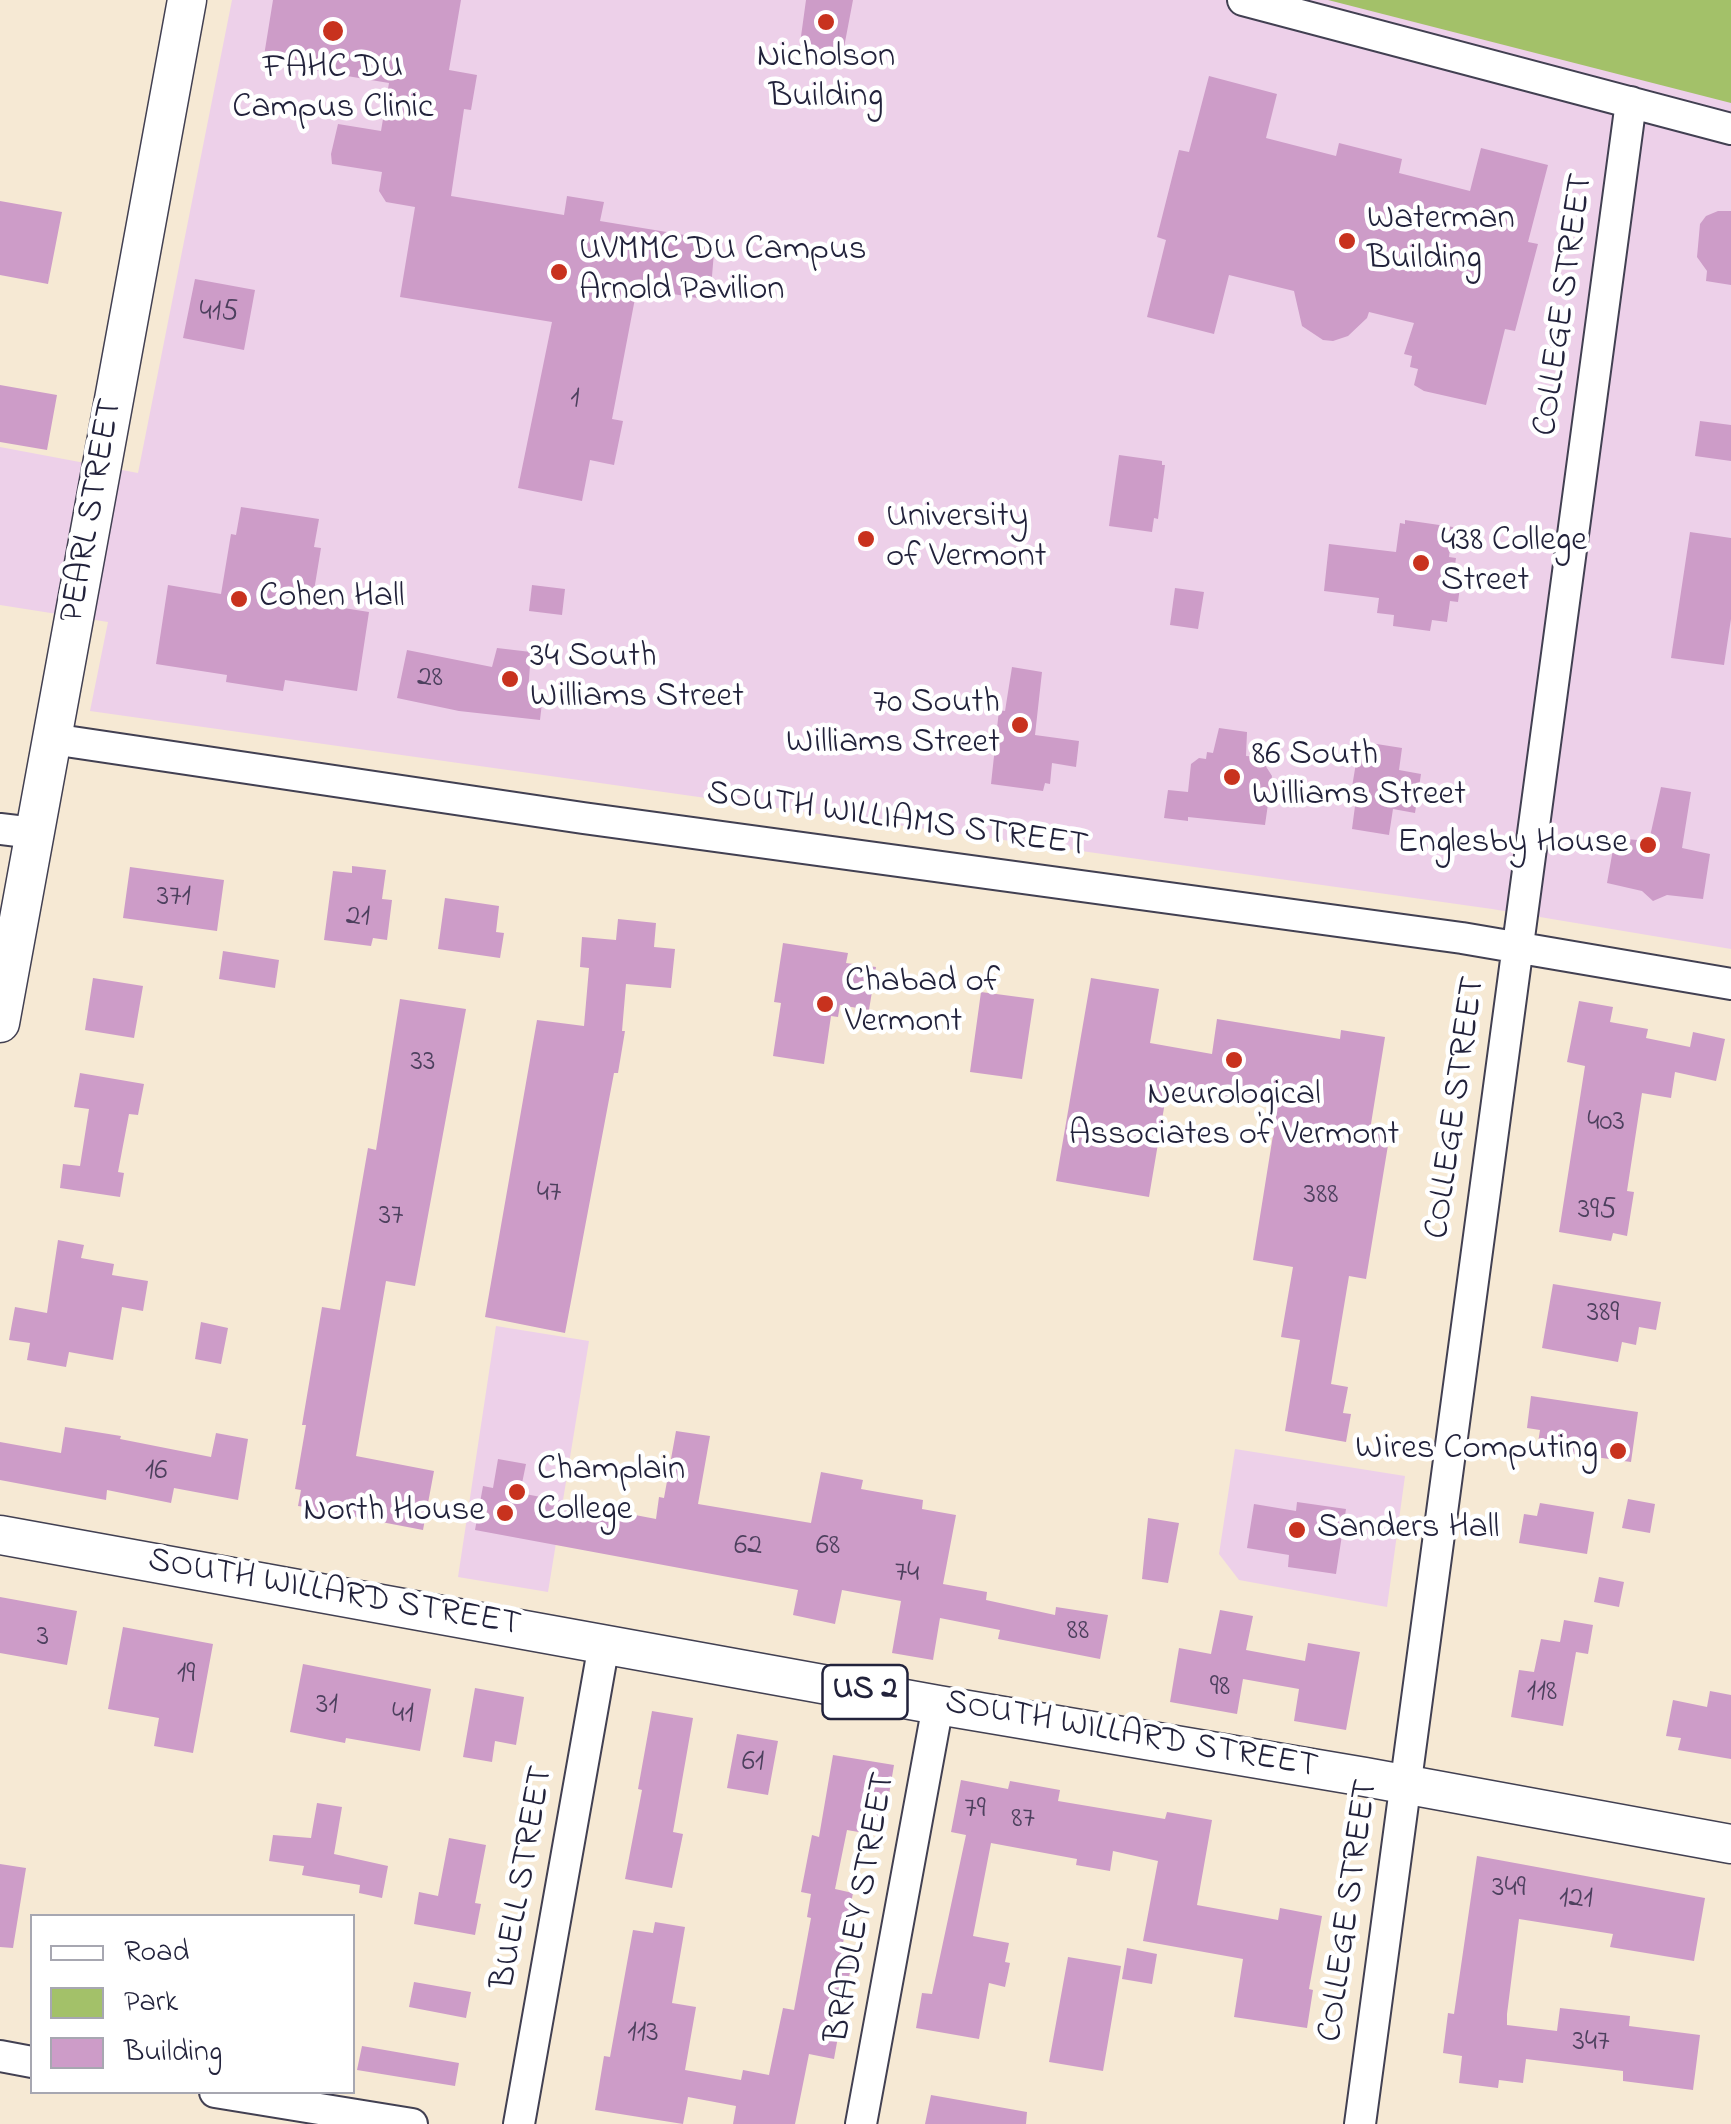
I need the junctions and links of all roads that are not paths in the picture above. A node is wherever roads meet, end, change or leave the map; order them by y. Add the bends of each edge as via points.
1 (187, 0) edge
2 (1243, 0) edge
3 (1631, 102) junction
4 (1731, 128) edge
5 (52, 739) junction
6 (17, 831) edge
7 (1518, 948) junction
8 (1731, 984) edge
9 (0, 1023) edge
10 (0, 1534) edge
11 (604, 1644) junction
12 (938, 1705) junction
13 (1406, 1784) junction
14 (1731, 1844) edge
15 (0, 2056) edge
16 (30, 2062) edge
17 (227, 2094) edge
18 (412, 2124) edge
19 (519, 2124) edge
20 (862, 2124) edge
21 (1360, 2124) edge

1 - 5 main road, PEARL STREET
2 - 3 street
3 - 4 street
3 - 7 street, COLLEGE STREET
5 - 6 main road, PEARL STREET
5 - 7 street, SOUTH WILLIAMS STREET
6 - 9 main road, PEARL STREET
7 - 8 street, SOUTH WILLIAMS STREET
7 - 13 street, COLLEGE STREET
10 - 11 main road, SOUTH WILLARD STREET / US 2
11 - 12 main road, SOUTH WILLARD STREET / US 2
11 - 19 street, BUELL STREET
12 - 13 main road, SOUTH WILLARD STREET / US 2
12 - 20 street, BRADLEY STREET
13 - 14 main road, SOUTH WILLARD STREET / US 2
13 - 21 street, COLLEGE STREET
15 - 16 street
17 - 18 street

